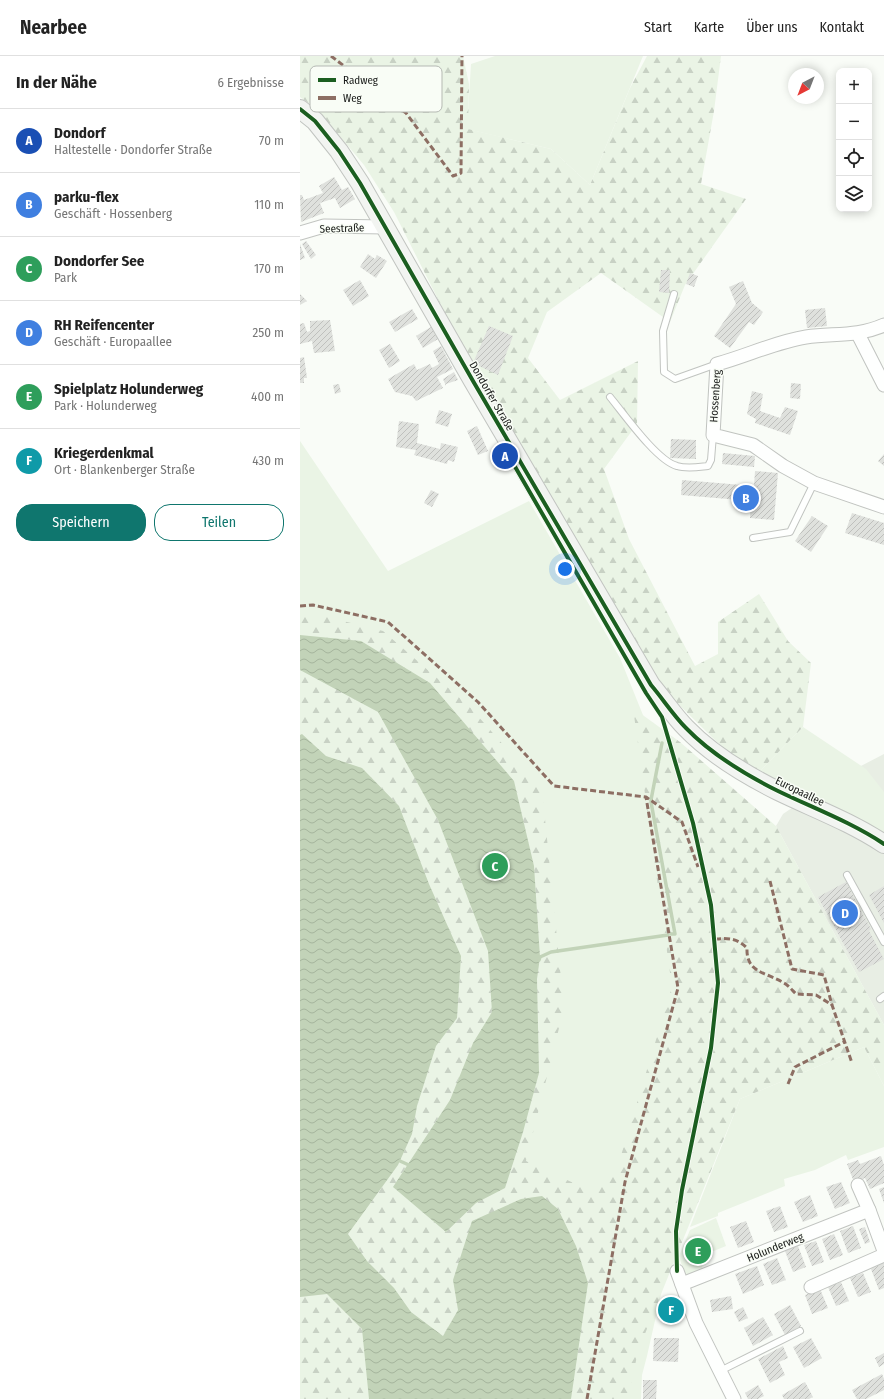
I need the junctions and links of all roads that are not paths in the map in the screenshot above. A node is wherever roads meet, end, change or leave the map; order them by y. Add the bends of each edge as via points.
1 (300, 109) edge
2 (385, 227) junction
3 (300, 233) edge
4 (674, 294) dead end
5 (884, 325) edge
6 (858, 334) junction
7 (717, 364) junction
8 (884, 385) edge
9 (610, 397) dead end
10 (713, 434) junction
11 (814, 483) junction
12 (884, 507) edge
13 (753, 538) dead end
14 (711, 750) joint
15 (884, 844) edge
16 (847, 875) dead end
17 (884, 942) edge
18 (858, 1185) dead end
19 (869, 1210) junction
20 (884, 1251) edge
21 (884, 1255) edge
22 (677, 1272) dead end
23 (682, 1284) junction
24 (812, 1287) dead end
25 (800, 1331) dead end
26 (720, 1371) junction
27 (734, 1399) edge

1 - 2 main road, Dondorfer Straße via 315,121 339,151
2 - 3 street, Seestraße via 324,226
2 - 14 main road, Dondorfer Straße via 651,686 686,728
4 - 7 lane via 663,331 664,372 675,379
5 - 6 street, Hossenberg
6 - 7 street, Hossenberg via 805,337
6 - 8 street
7 - 10 street, Hossenberg
9 - 10 lane via 642,438 676,466 708,466 711,460
10 - 11 street, Hossenberg via 753,445
11 - 12 street, Hossenberg
11 - 13 lane via 790,532
14 - 15 main road, Europaallee via 776,790
16 - 17 lane
18 - 19 street
19 - 20 street
19 - 23 street, Holunderweg
21 - 24 street
22 - 23 street
23 - 26 street via 696,1323
25 - 26 lane
26 - 27 street

